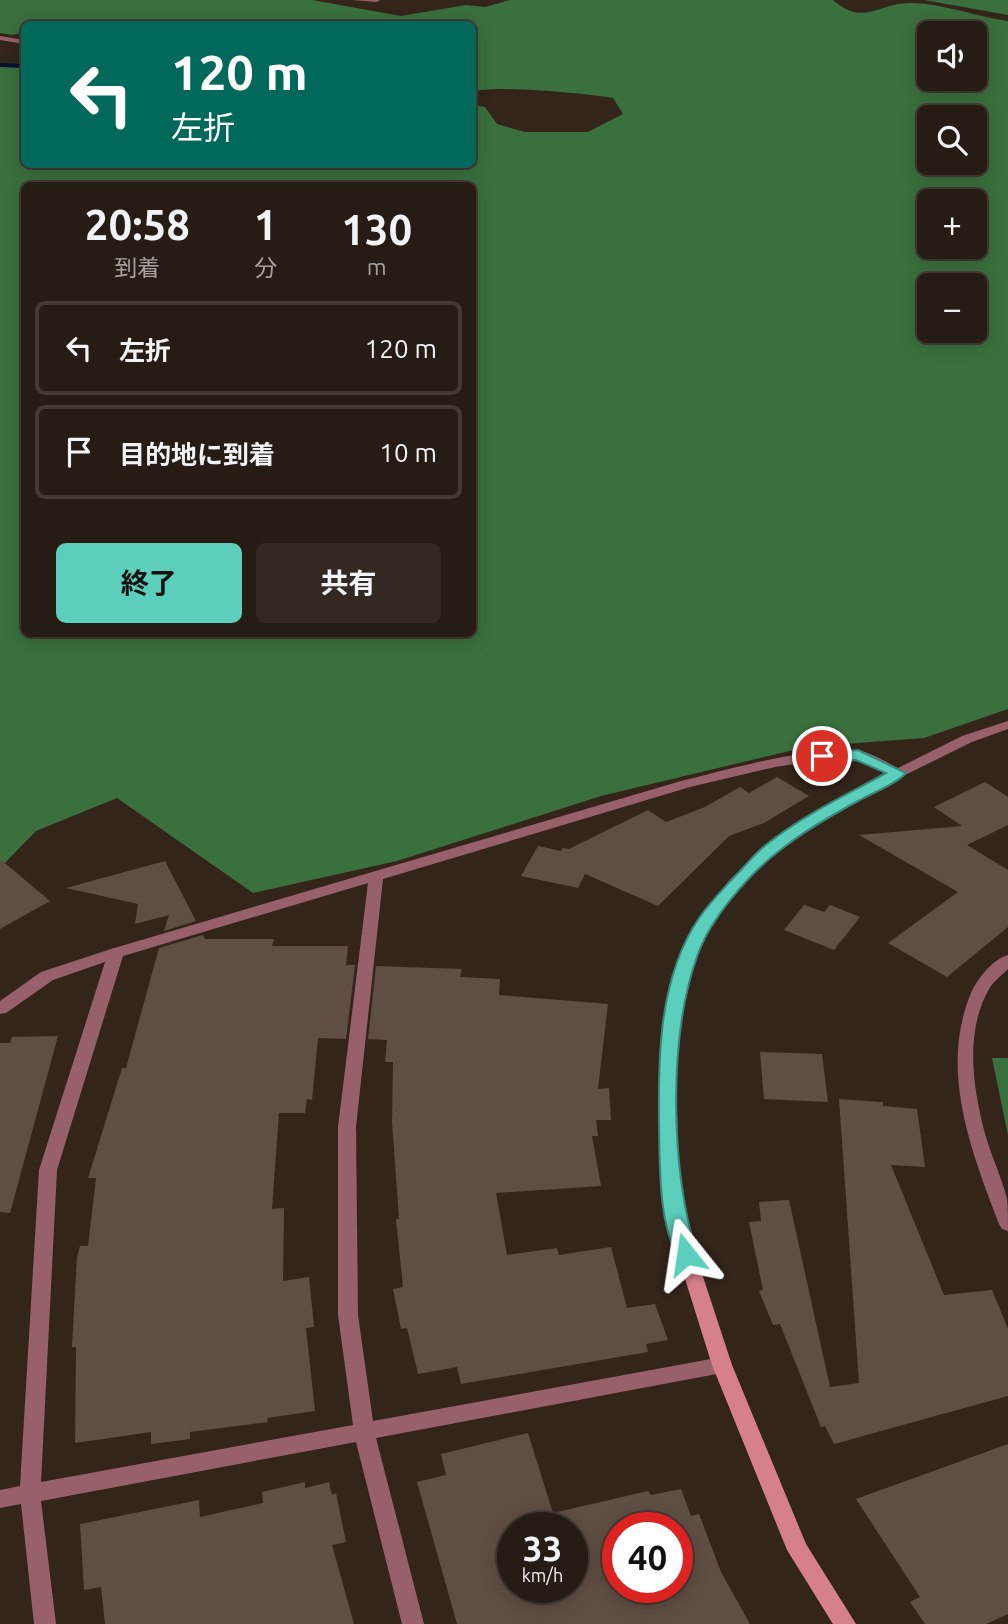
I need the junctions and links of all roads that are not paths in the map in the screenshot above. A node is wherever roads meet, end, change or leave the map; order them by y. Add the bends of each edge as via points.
1 (355, 0) edge
2 (377, 0) edge
3 (0, 38) edge
4 (21, 42) edge
5 (1008, 725) edge
6 (898, 773) junction
7 (376, 878) junction
8 (117, 953) junction
9 (1008, 960) edge
10 (0, 1009) edge
11 (1008, 1224) edge
12 (722, 1365) junction
13 (365, 1432) junction
14 (30, 1494) junction
15 (0, 1499) edge
16 (45, 1624) edge
17 (413, 1624) edge
18 (845, 1624) edge

1 - 2 street
3 - 4 street
5 - 6 street via 967,739
6 - 7 street via 858,755 775,763 608,805
6 - 12 street via 822,814 772,848 705,921 689,954 667,1061 670,1166 679,1231
7 - 8 street
7 - 13 street via 347,1127 348,1315
8 - 10 street via 47,976
8 - 14 street via 48,1170
9 - 11 street via 983,986 969,1019 964,1063 987,1169
12 - 13 street
12 - 18 street via 798,1550
13 - 14 street
13 - 17 street
14 - 15 street
14 - 16 street

